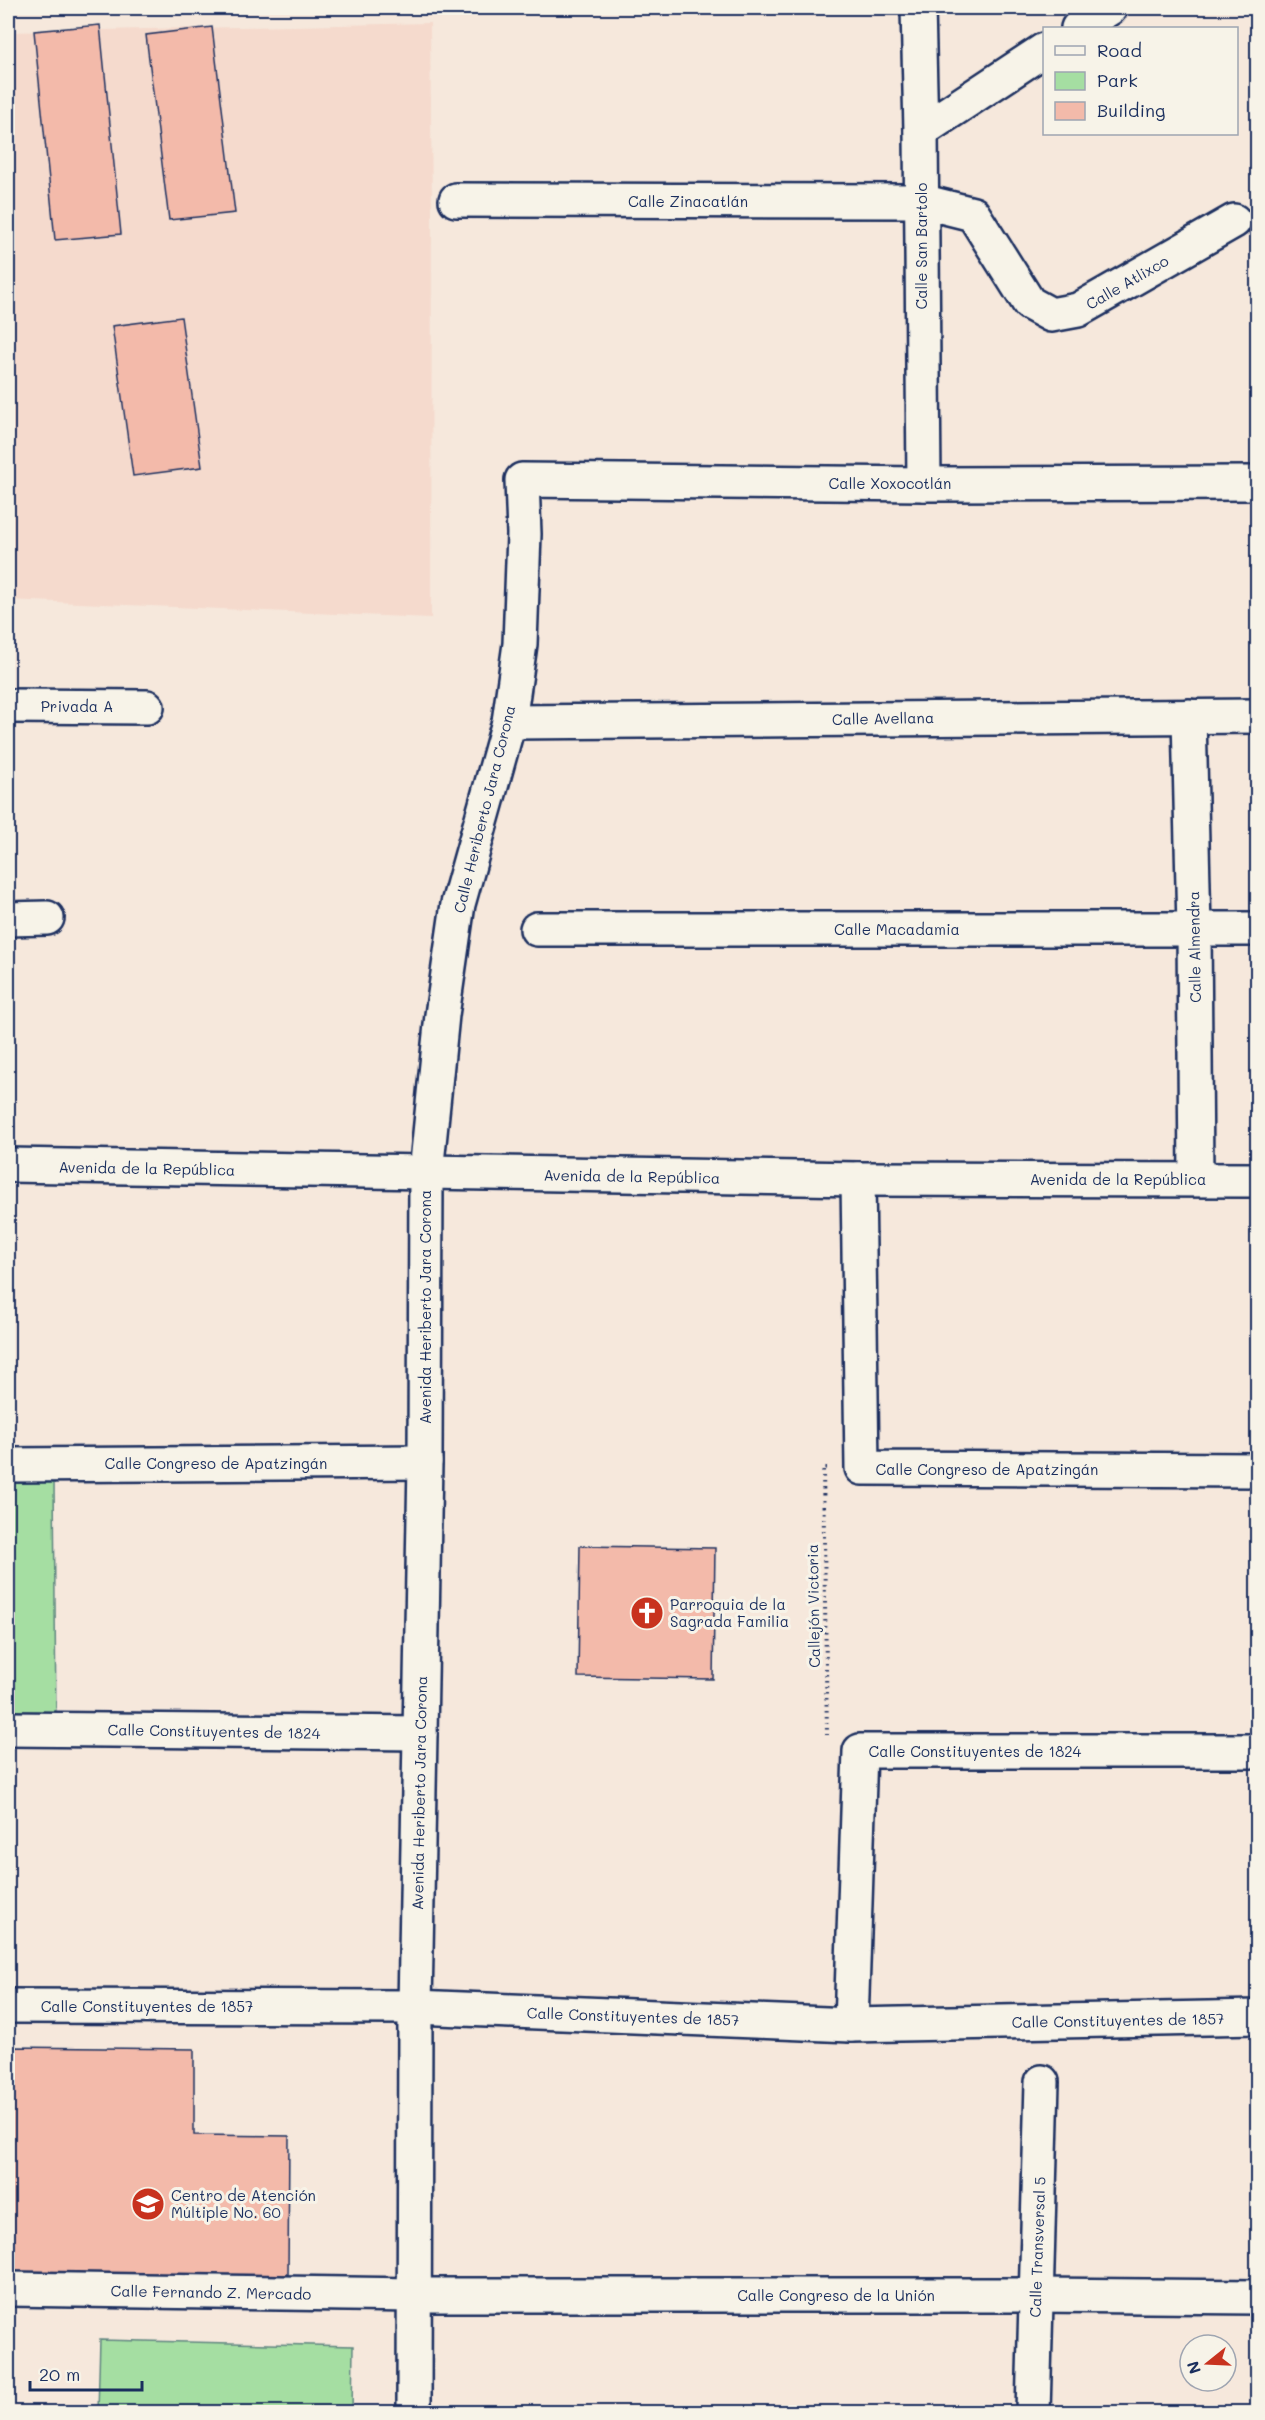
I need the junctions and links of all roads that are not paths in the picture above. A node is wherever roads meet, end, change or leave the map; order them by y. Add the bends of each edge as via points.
1 (918, 8) edge
2 (1110, 8) edge
3 (1080, 27) edge
4 (1043, 51) edge
5 (921, 131) junction
6 (456, 200) dead end
7 (921, 201) junction
8 (1234, 221) dead end
9 (522, 480) joint
10 (1254, 481) edge
11 (924, 484) junction
12 (8, 706) edge
13 (147, 706) dead end
14 (1189, 716) junction
15 (1257, 716) edge
16 (509, 722) junction
17 (47, 918) dead end
18 (8, 919) edge
19 (537, 929) dead end
20 (1194, 929) junction
21 (1257, 929) edge
22 (8, 1165) edge
23 (426, 1173) junction
24 (858, 1179) junction
25 (1196, 1179) junction
26 (1257, 1180) edge
27 (425, 1462) junction
28 (8, 1465) edge
29 (1257, 1470) edge
30 (8, 1729) edge
31 (420, 1733) junction
32 (1257, 1750) edge
33 (8, 2006) edge
34 (415, 2007) junction
35 (1257, 2017) edge
36 (851, 2025) junction
37 (1042, 2082) dead end
38 (8, 2289) edge
39 (415, 2295) junction
40 (1035, 2295) junction
41 (1257, 2297) edge
42 (414, 2412) edge
43 (1033, 2412) edge

1 - 5 street, Calle San Bartolo
2 - 3 street
4 - 5 street
5 - 7 street, Calle San Bartolo
6 - 7 street, Calle Zinacatlán
7 - 8 street, Calle Atlixco via 973,214 1029,303 1051,315 1078,310
7 - 11 street, Calle San Bartolo
9 - 11 street, Calle Xoxocotlán
9 - 16 street, Calle Heriberto Jara Corona via 520,644
10 - 11 street, Calle Xoxocotlán
12 - 13 street, Privada A
14 - 15 street, Calle Avellana
14 - 16 street, Calle Avellana
14 - 20 street, Calle Almendra
16 - 23 street, Calle Heriberto Jara Corona via 458,904
17 - 18 street
19 - 20 street, Calle Macadamia
20 - 21 street, Calle Macadamia
20 - 25 street, Calle Almendra
22 - 23 street, Avenida de la República
23 - 24 street, Avenida de la República
23 - 27 street, Avenida Heriberto Jara Corona
24 - 25 street, Avenida de la República
24 - 29 street, Calle Congreso de Apatzingán via 862,1468
25 - 26 street, Avenida de la República
27 - 28 street, Calle Congreso de Apatzingán
27 - 31 street, Avenida Heriberto Jara Corona
30 - 31 street, Calle Constituyentes de 1824
31 - 34 street, Avenida Heriberto Jara Corona
32 - 36 street, Calle Constituyentes de 1824 via 860,1751
33 - 34 street, Calle Constituyentes de 1857
34 - 36 street, Calle Constituyentes de 1857
34 - 39 street, Avenida Heriberto Jara Corona
35 - 36 street, Calle Constituyentes de 1857
37 - 40 street, Calle Transversal 5
38 - 39 street, Calle Fernando Z. Mercado
39 - 40 street, Calle Congreso de la Unión
39 - 42 street, Avenida Heriberto Jara Corona
40 - 41 street, Calle Congreso de la Unión
40 - 43 street, Calle Transversal 5

